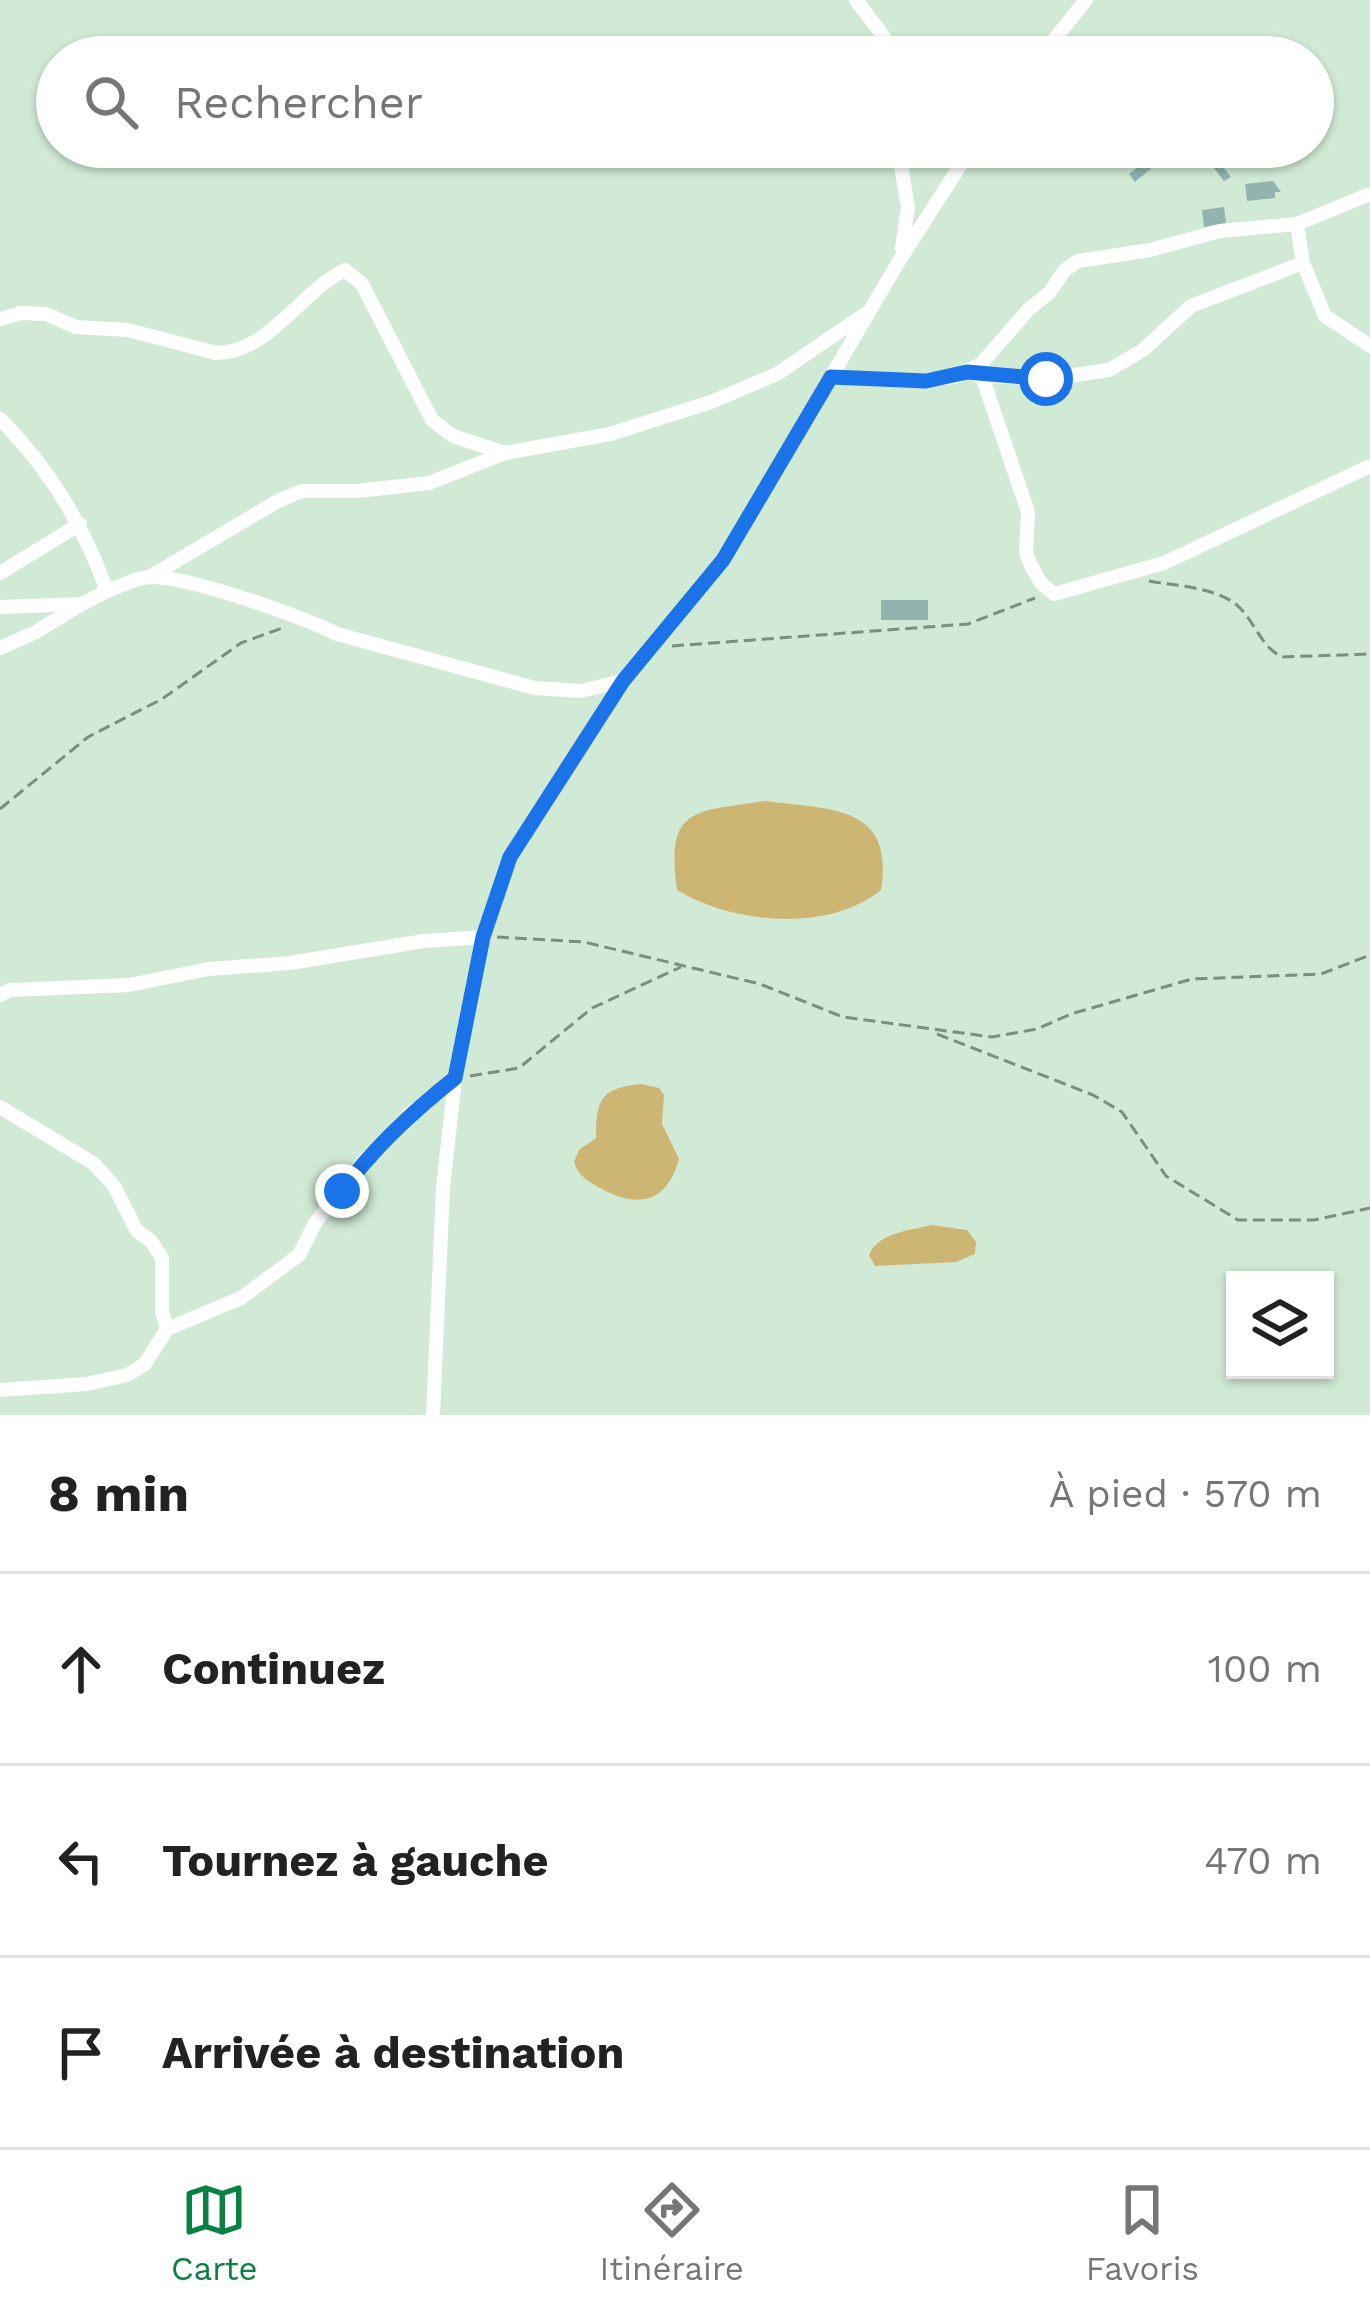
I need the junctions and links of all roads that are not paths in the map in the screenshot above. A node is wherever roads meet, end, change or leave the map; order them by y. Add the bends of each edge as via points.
1 (856, 0) edge
2 (1086, 0) edge
3 (883, 36) edge
4 (1057, 36) edge
5 (902, 168) edge
6 (953, 168) edge
7 (1370, 194) edge
8 (1297, 224) junction
9 (899, 261) junction
10 (1303, 263) junction
11 (869, 311) junction
12 (0, 319) edge
13 (1370, 346) edge
14 (974, 374) junction
15 (831, 377) junction
16 (0, 419) edge
17 (505, 453) junction
18 (1370, 466) edge
19 (80, 524) junction
20 (0, 573) edge
21 (151, 576) junction
22 (107, 591) junction
23 (82, 604) junction
24 (0, 607) edge
25 (0, 648) edge
26 (623, 681) junction
27 (483, 937) junction
28 (0, 995) edge
29 (455, 1078) junction
30 (0, 1107) edge
31 (167, 1329) junction
32 (0, 1390) edge
33 (433, 1415) edge

1 - 3 street
2 - 4 street
5 - 9 street via 908,208
6 - 9 street
7 - 8 street
8 - 10 street
8 - 14 street via 1220,230 1078,261
9 - 11 street
10 - 13 street via 1325,316
10 - 14 street via 1191,306 1109,370 1046,379
11 - 15 street
11 - 17 street via 743,390 610,434
12 - 17 street via 46,314 76,327 230,353 345,270 362,284 432,420
14 - 15 street
14 - 18 street via 1028,512 1030,564 1054,594 1225,536
15 - 26 street via 723,560
16 - 19 street
17 - 21 street via 429,483 302,491
19 - 20 street
19 - 22 street
21 - 22 street
21 - 26 street via 535,688 581,691
22 - 23 street
23 - 24 street
23 - 25 street
26 - 27 street via 510,857
27 - 28 street via 226,966 129,986
27 - 29 street
29 - 31 street via 363,1162 299,1255 241,1298
29 - 33 street
30 - 31 street via 93,1163 114,1186 162,1258
31 - 32 street via 145,1364 127,1375

